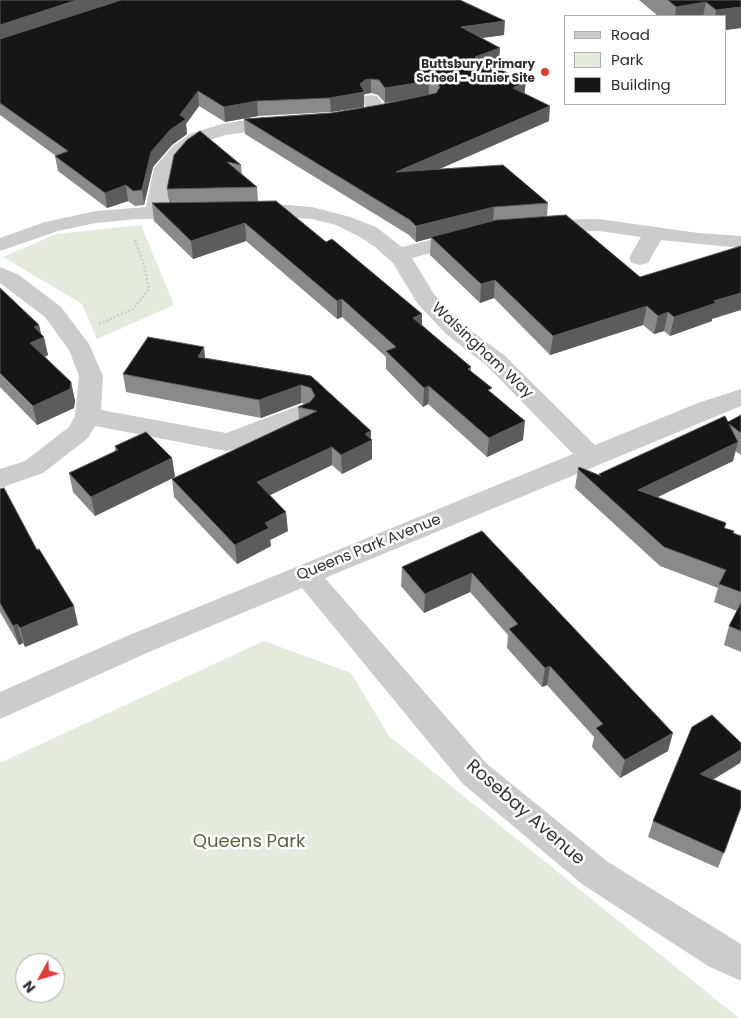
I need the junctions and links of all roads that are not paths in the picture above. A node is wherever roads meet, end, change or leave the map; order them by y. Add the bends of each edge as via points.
1 (382, 107) edge
2 (331, 120) edge
3 (302, 122) edge
4 (156, 213) junction
5 (519, 228) edge
6 (484, 232) edge
7 (654, 234) junction
8 (741, 242) edge
9 (0, 245) edge
10 (399, 255) junction
11 (640, 258) dead end
12 (0, 274) edge
13 (741, 397) edge
14 (301, 413) edge
15 (88, 416) junction
16 (591, 457) junction
17 (0, 479) edge
18 (307, 573) junction
19 (0, 706) edge
20 (741, 963) edge

1 - 2 street
3 - 4 street via 258,124 200,137 180,150 164,168
4 - 9 street, Walsingham Way via 96,217 52,226
4 - 10 street, Walsingham Way via 276,210 312,213 368,232
5 - 7 street via 600,225
6 - 10 street
7 - 8 street
7 - 11 street
10 - 16 street, Walsingham Way via 425,298 454,329 495,360
12 - 15 street via 52,312 81,349 92,376
13 - 16 street, Queens Park Avenue
14 - 15 street via 226,442
15 - 17 street via 79,432 34,467
16 - 18 street, Queens Park Avenue
18 - 19 street, Queens Park Avenue
18 - 20 street, Rosebay Avenue via 317,589 475,774 595,873

